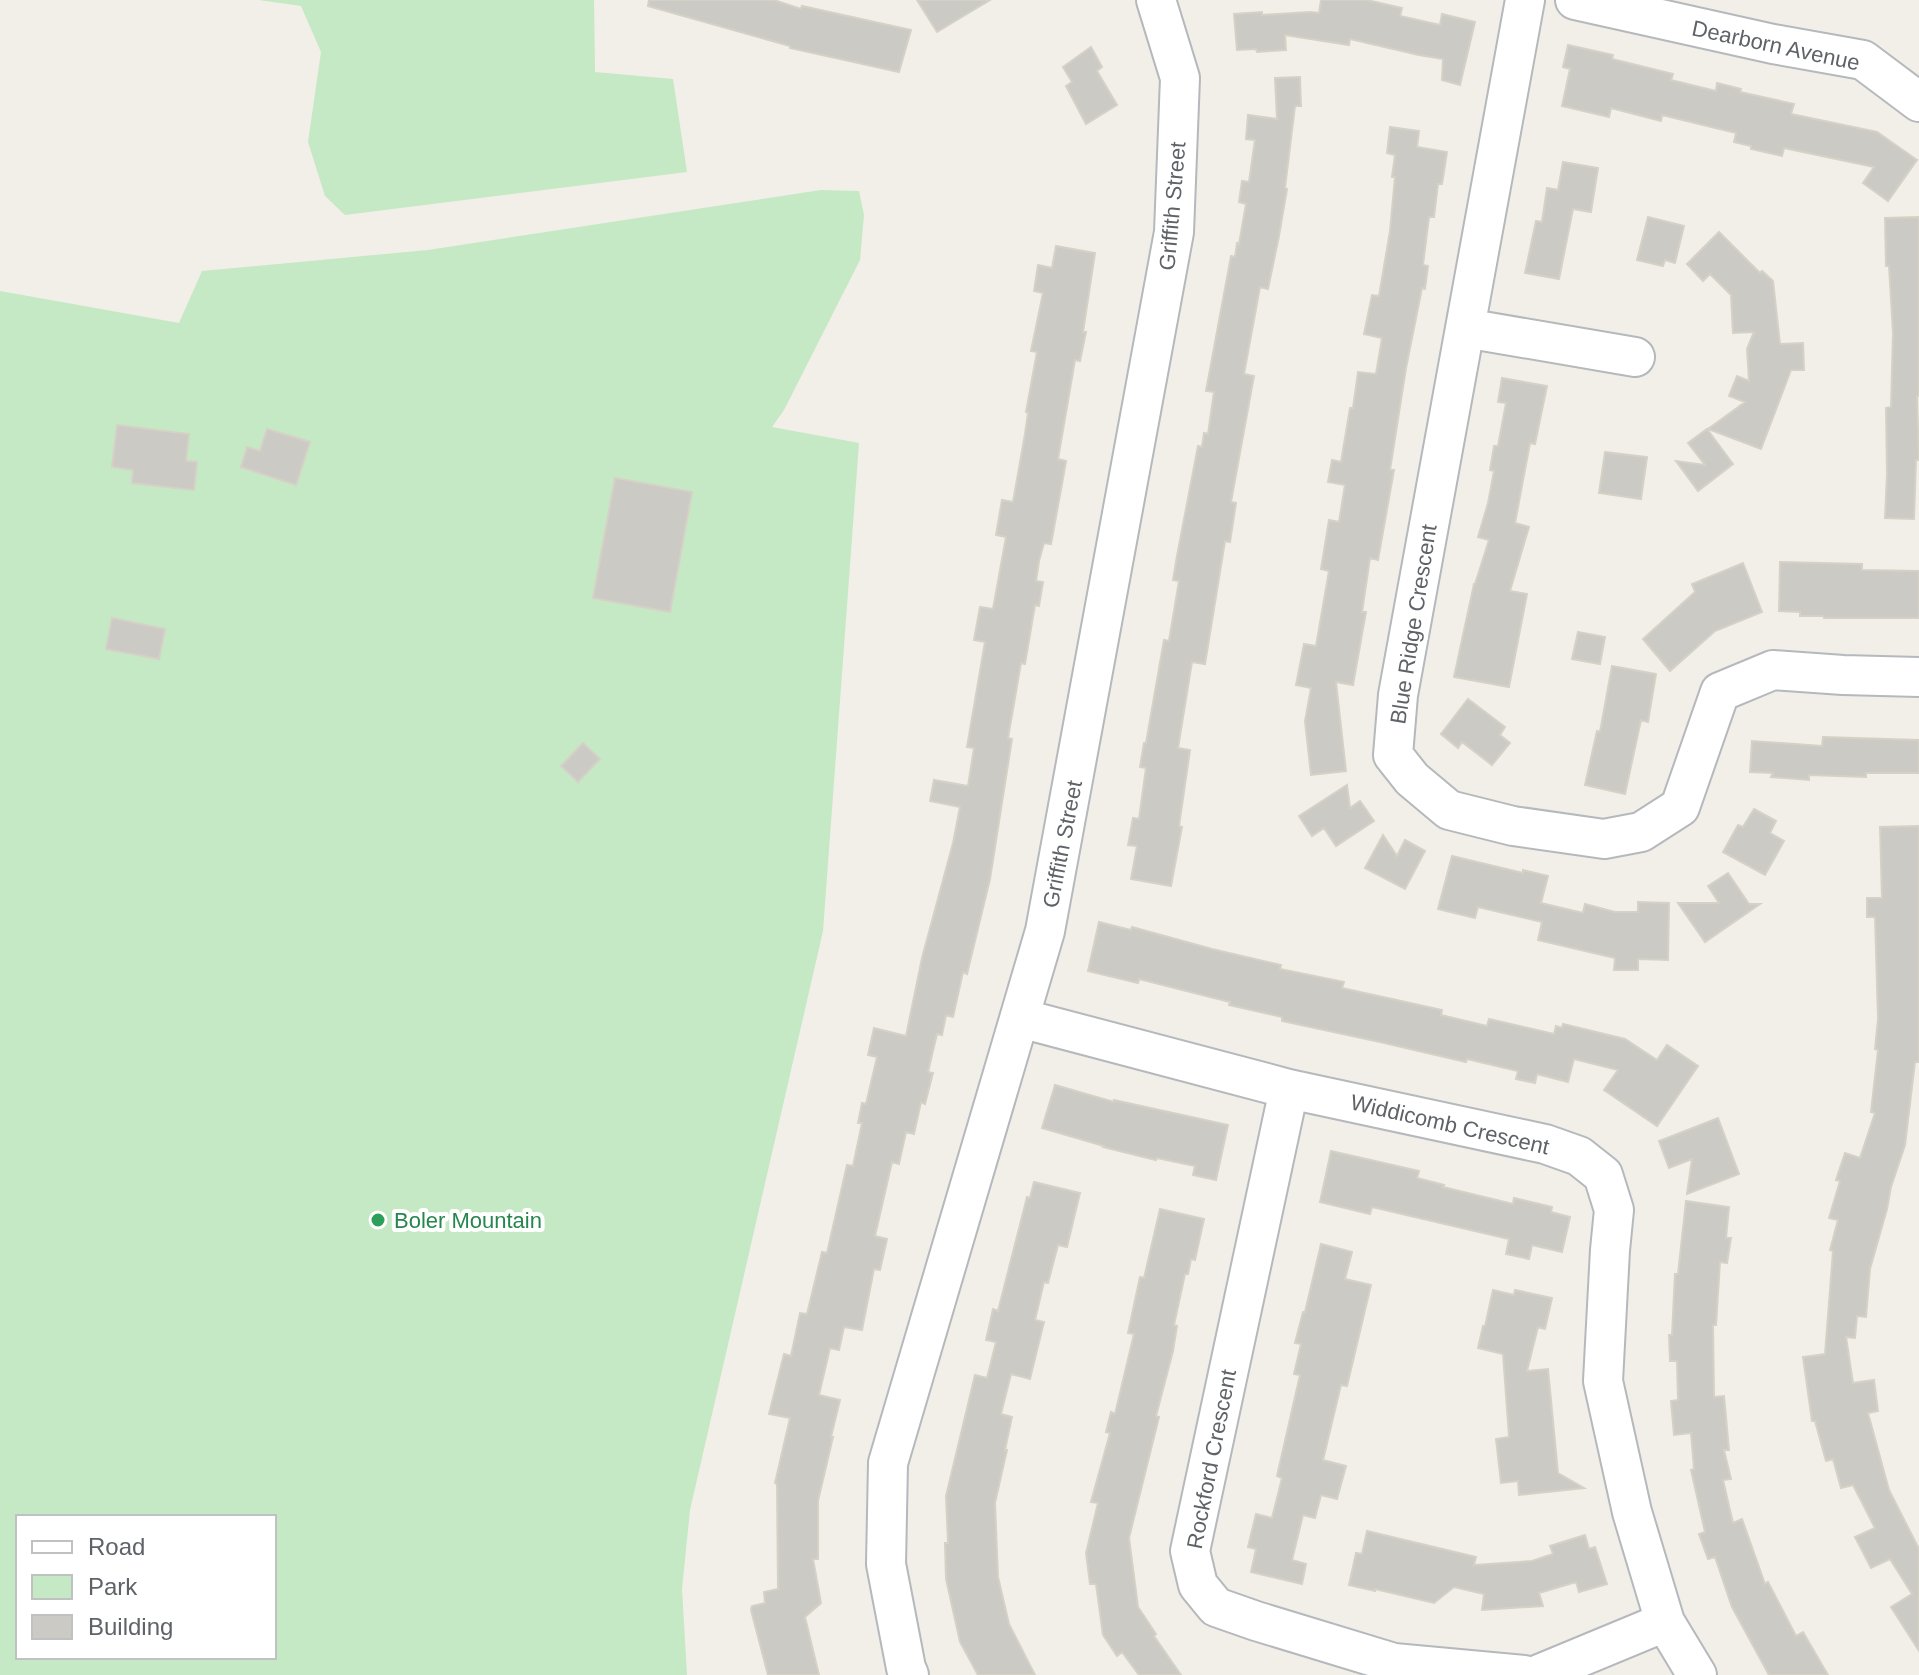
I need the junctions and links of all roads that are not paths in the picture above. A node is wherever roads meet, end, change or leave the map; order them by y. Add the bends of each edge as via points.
1 (1156, 0) edge
2 (1525, 0) edge
3 (1575, 0) edge
4 (1919, 102) edge
5 (1465, 328) junction
6 (1635, 357) dead end
7 (1919, 677) edge
8 (1020, 1018) junction
9 (1289, 1089) junction
10 (1665, 1622) junction
11 (909, 1675) edge
12 (1524, 1675) edge
13 (1537, 1675) edge
14 (1697, 1675) edge

1 - 8 street, Griffith Street via 1180,78 1174,232 1045,931
2 - 5 street, Blue Ridge Crescent
3 - 4 street, Dearborn Avenue via 1863,60
5 - 6 street
5 - 7 street, Blue Ridge Crescent via 1398,695 1393,755 1449,810 1604,839 1641,832 1680,807 1720,692 1773,670
8 - 9 street, Widdicomb Crescent
8 - 11 street, Griffith Street via 888,1463 886,1564
9 - 10 street, Widdicomb Crescent via 1545,1144 1579,1156 1603,1175 1614,1210 1603,1381 1632,1512
9 - 12 street, Rockford Crescent via 1190,1551 1198,1585 1216,1607 1394,1663
10 - 13 street
10 - 14 street, Widdicomb Crescent

